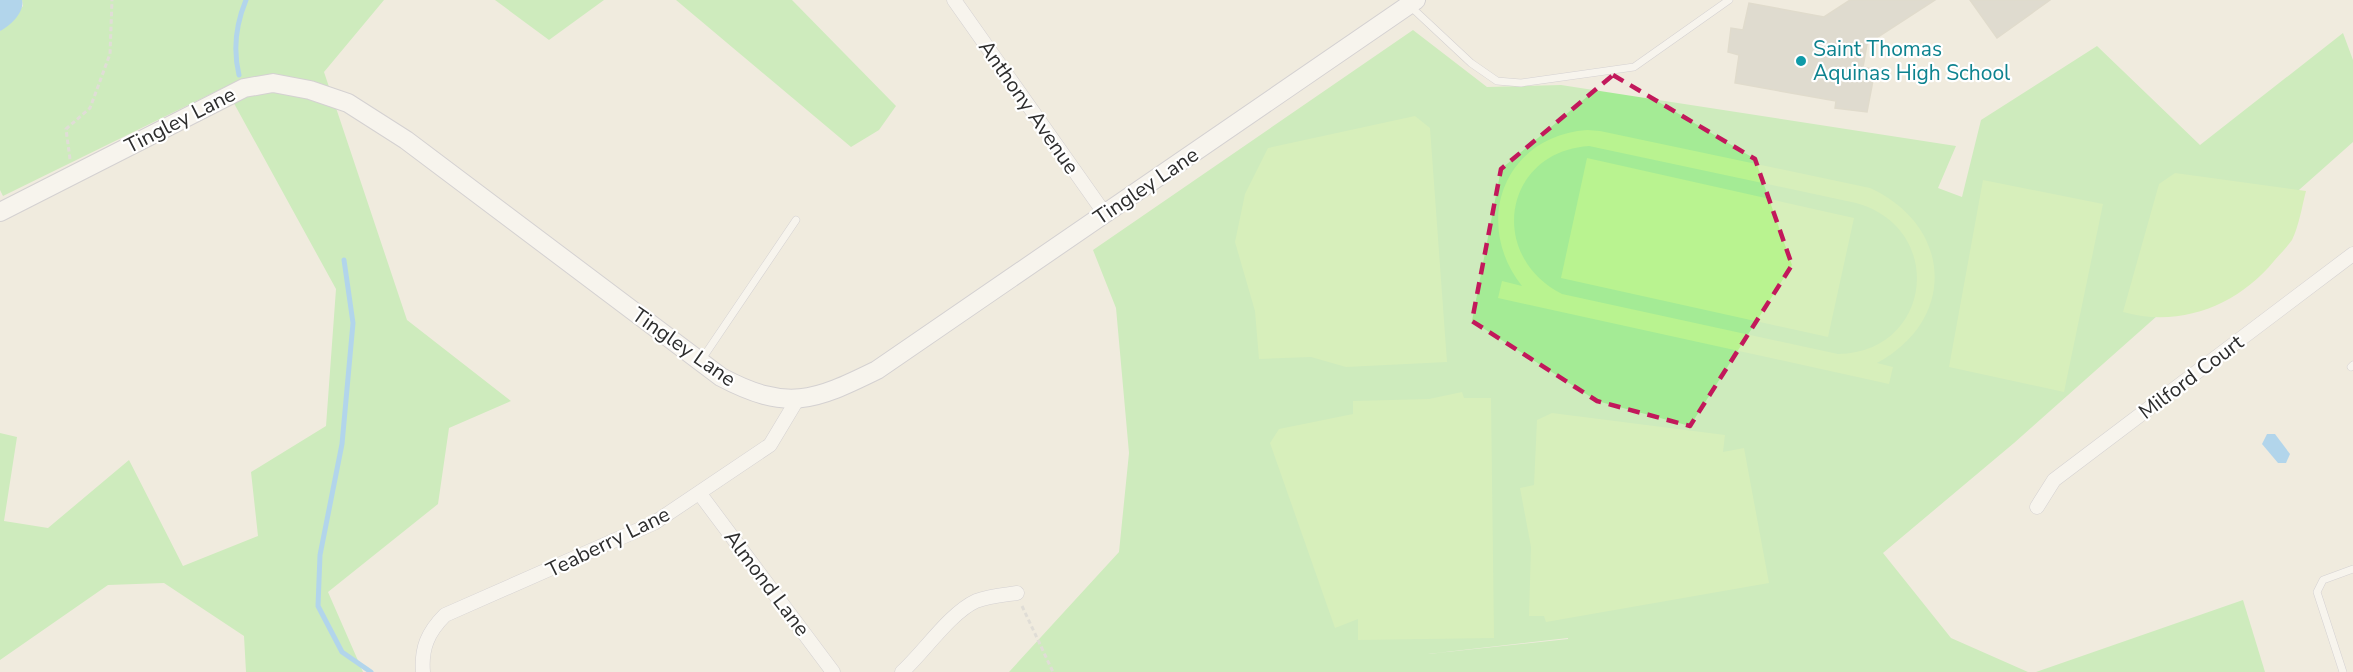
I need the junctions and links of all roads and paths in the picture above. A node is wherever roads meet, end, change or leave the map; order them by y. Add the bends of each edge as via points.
1 (112, 0) edge
2 (954, 0) edge
3 (1729, 0) edge
4 (1413, 2) edge
5 (72, 176) junction
6 (0, 212) edge
7 (1105, 214) junction
8 (795, 220) dead end
9 (2353, 254) edge
10 (700, 362) junction
11 (797, 400) junction
12 (700, 494) junction
13 (2037, 507) dead end
14 (2353, 569) edge
15 (1017, 593) joint
16 (423, 672) edge
17 (833, 672) edge
18 (902, 672) edge
19 (1053, 672) edge
20 (2343, 672) edge

1 - 5 path via 110,54 90,108 66,129
2 - 7 street, Anthony Avenue
3 - 4 lane via 1634,67 1521,83 1497,81 1471,63
4 - 7 street, Tingley Lane
5 - 6 street, Tingley Lane
5 - 10 street, Tingley Lane via 244,88 273,83 310,90 348,103 406,140
7 - 11 street, Tingley Lane via 878,370 843,387
8 - 10 lane
9 - 13 street, Milford Court via 2054,480
10 - 11 street, Tingley Lane via 759,395
11 - 12 street, Teaberry Lane via 770,445
12 - 16 street, Teaberry Lane via 654,523 445,615 424,645
12 - 17 street, Almond Lane
14 - 20 lane via 2323,580 2317,592
15 - 18 street via 974,602
15 - 19 path

